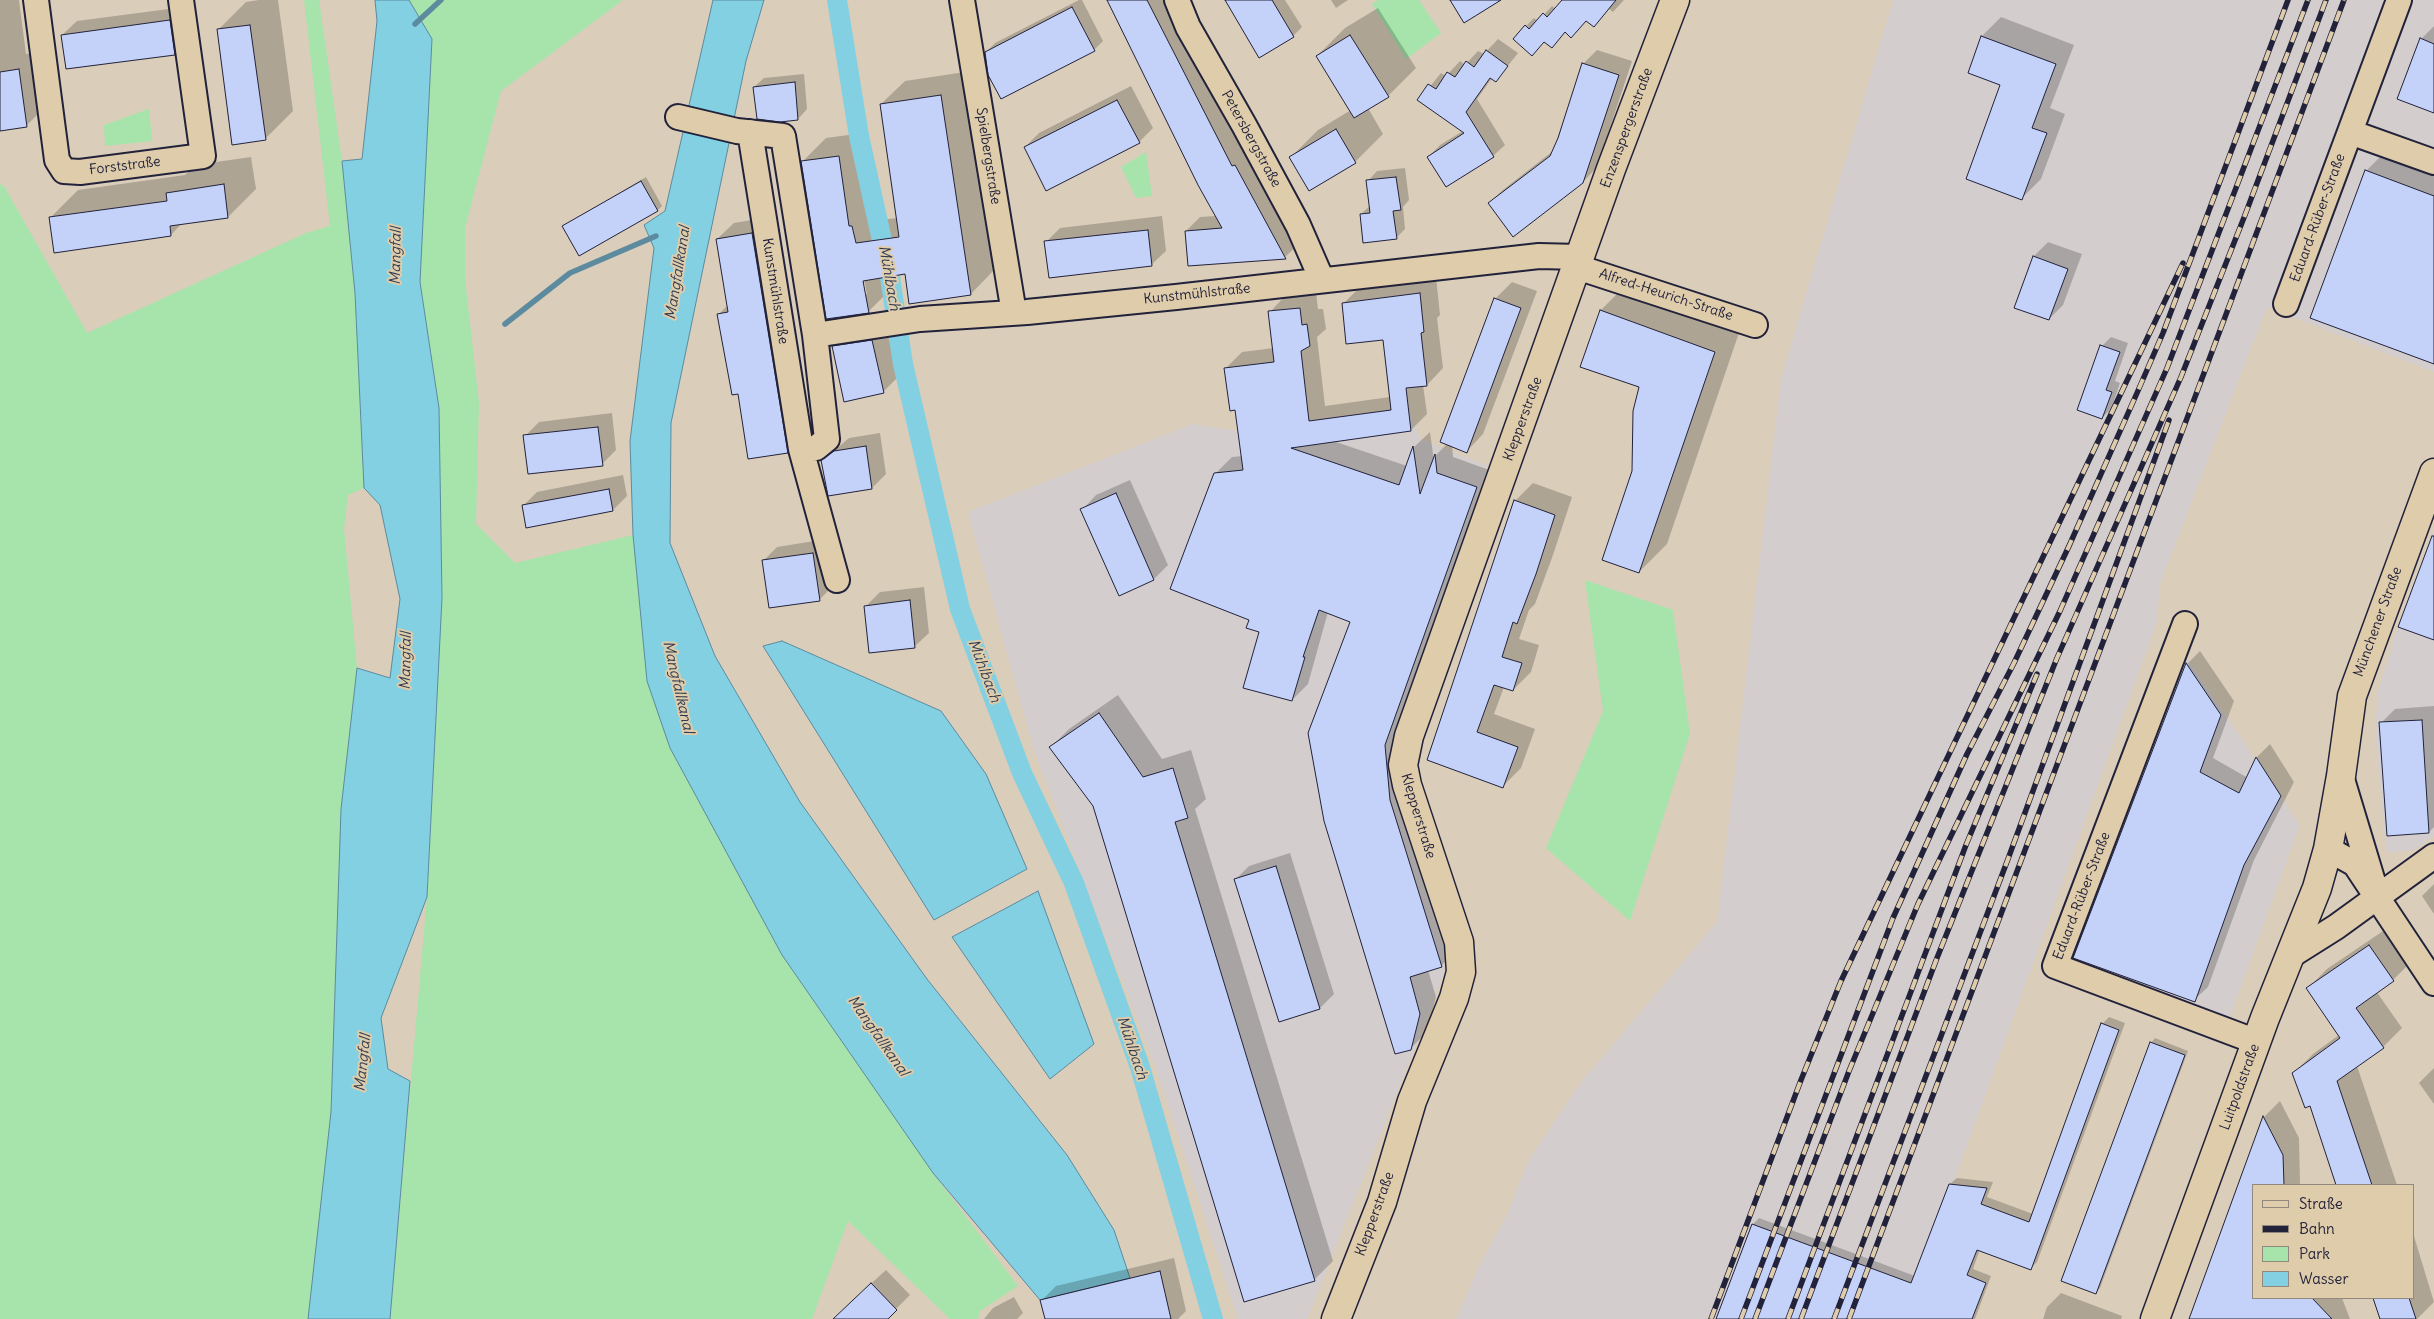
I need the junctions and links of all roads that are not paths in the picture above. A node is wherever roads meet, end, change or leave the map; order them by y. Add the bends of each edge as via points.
1 (36, 0) edge
2 (181, 0) edge
3 (962, 0) edge
4 (1177, 0) edge
5 (1675, 0) edge
6 (2399, 0) edge
7 (678, 118) dead end
8 (743, 131) junction
9 (2350, 132) junction
10 (2434, 162) edge
11 (1578, 262) junction
12 (1322, 280) junction
13 (2286, 304) dead end
14 (1014, 313) junction
15 (1755, 325) dead end
16 (815, 335) junction
17 (801, 449) junction
18 (2434, 473) edge
19 (837, 580) dead end
20 (2185, 624) dead end
21 (2341, 776) junction
22 (2328, 849) junction
23 (2434, 856) edge
24 (2377, 896) junction
25 (2290, 956) junction
26 (2434, 983) edge
27 (2257, 1042) junction
28 (1336, 1319) edge
29 (2155, 1319) edge

1 - 2 street, Forststraße via 57,160 64,172 203,156
3 - 14 street, Spielbergstraße
4 - 12 street, Petersbergstraße via 1188,27 1298,225
5 - 11 street, Enzenspergerstraße
6 - 9 street, Eduard-Rüber-Straße
7 - 8 street
8 - 16 street via 783,136
8 - 17 street, Kunstmühlstraße
9 - 10 street
9 - 13 street, Eduard-Rüber-Straße
11 - 12 street, Kunstmühlstraße via 1539,256
11 - 15 street, Alfred-Heurich-Straße
11 - 28 street, Klepperstraße via 1409,736 1402,765 1459,942 1461,972 1454,998 1412,1101 1382,1202
12 - 14 street, Kunstmühlstraße
14 - 16 street, Kunstmühlstraße via 920,319
16 - 17 street via 828,439 816,448
17 - 19 street, Kunstmühlstraße
18 - 21 street, Münchener Straße via 2352,696
20 - 27 street, Eduard-Rüber-Straße via 2054,966
21 - 22 street, Münchener Straße
21 - 24 street, Münchener Straße
22 - 24 street, Münchener Straße via 2355,864
22 - 25 street, Münchener Straße via 2317,888
23 - 24 street
24 - 25 street
24 - 26 street, Münchener Straße
25 - 27 street, Luitpoldstraße
27 - 29 street, Luitpoldstraße

